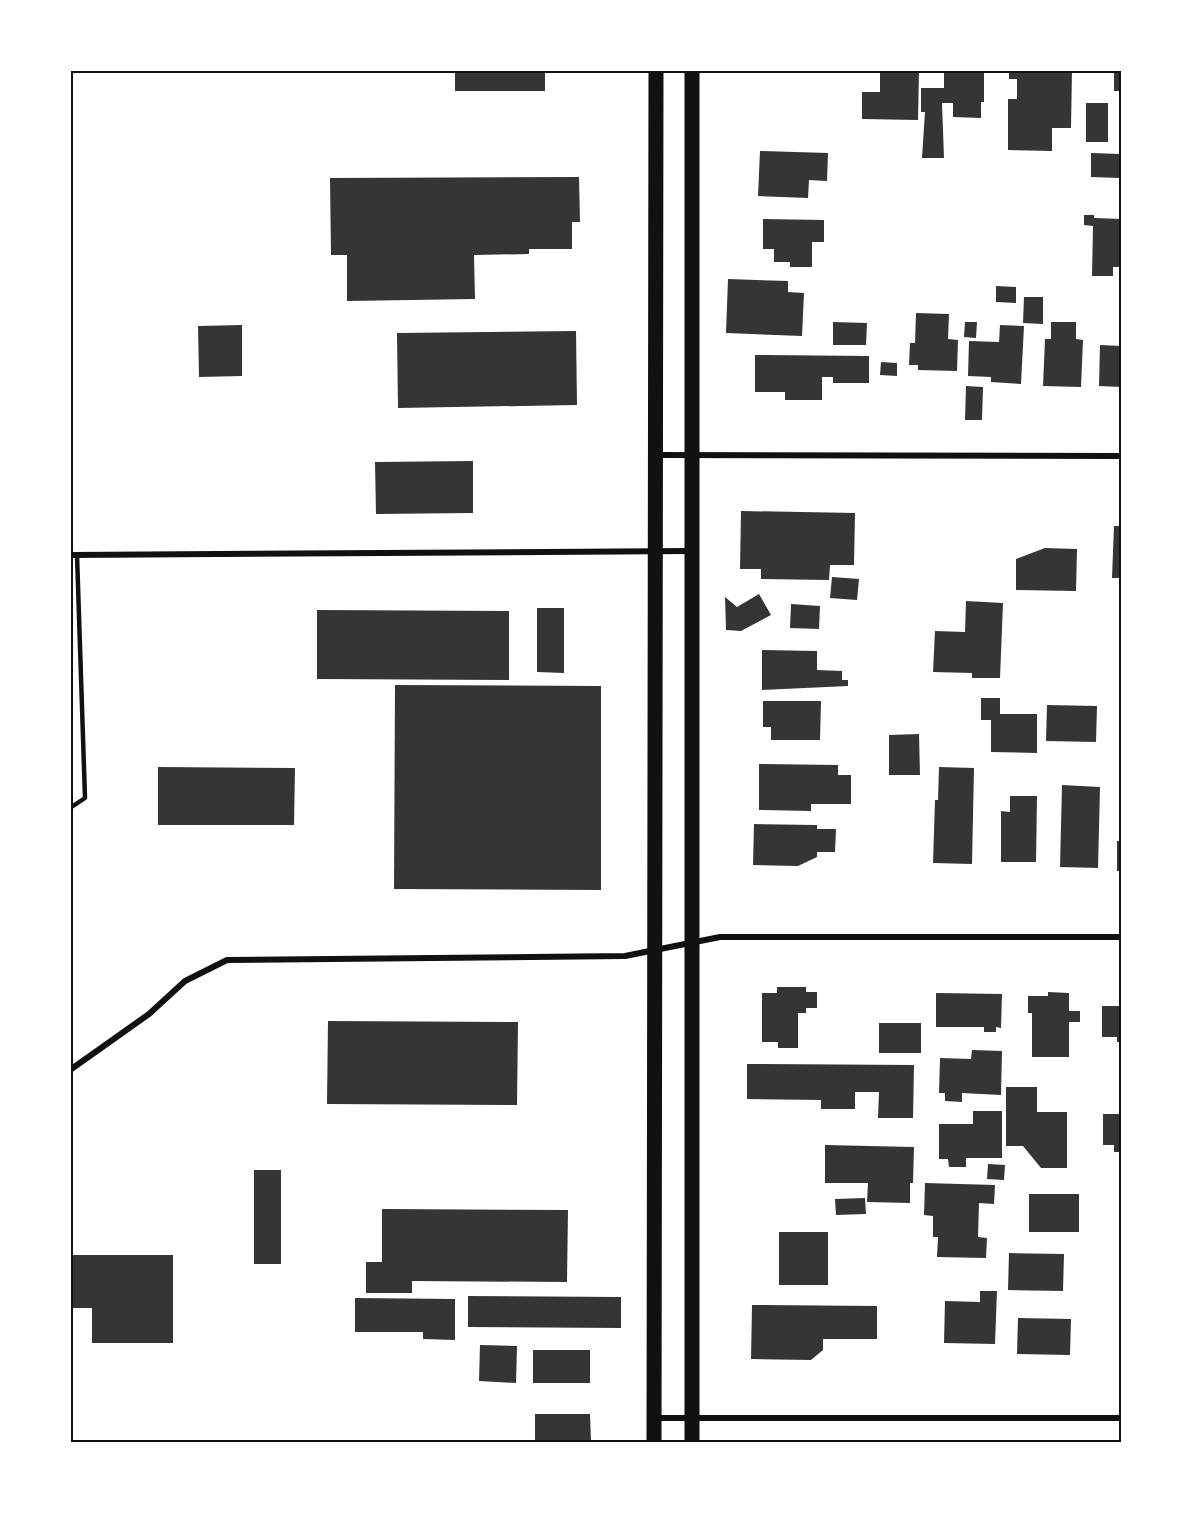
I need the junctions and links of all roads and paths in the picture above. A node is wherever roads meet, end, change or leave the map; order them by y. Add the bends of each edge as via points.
1 (656, 70) edge
2 (693, 70) edge
3 (655, 455) junction
4 (692, 456) junction
5 (1122, 456) edge
6 (692, 551) junction
7 (655, 552) junction
8 (74, 555) edge
9 (70, 808) edge
10 (1122, 937) edge
11 (691, 941) junction
12 (655, 949) junction
13 (70, 1070) edge
14 (654, 1418) junction
15 (692, 1418) junction
16 (1122, 1418) edge
17 (654, 1443) edge
18 (692, 1443) edge

1 - 3 main road
2 - 4 main road
3 - 4 street
3 - 7 main road
4 - 5 street
4 - 6 main road
6 - 7 street
6 - 11 main road
7 - 8 street
7 - 12 main road
8 - 9 lane via 85,798
10 - 11 street via 720,937
11 - 12 street
11 - 15 main road
12 - 13 street via 625,956 227,960 185,981 149,1014
12 - 14 main road
14 - 15 street
14 - 17 main road
15 - 16 street
15 - 18 main road

